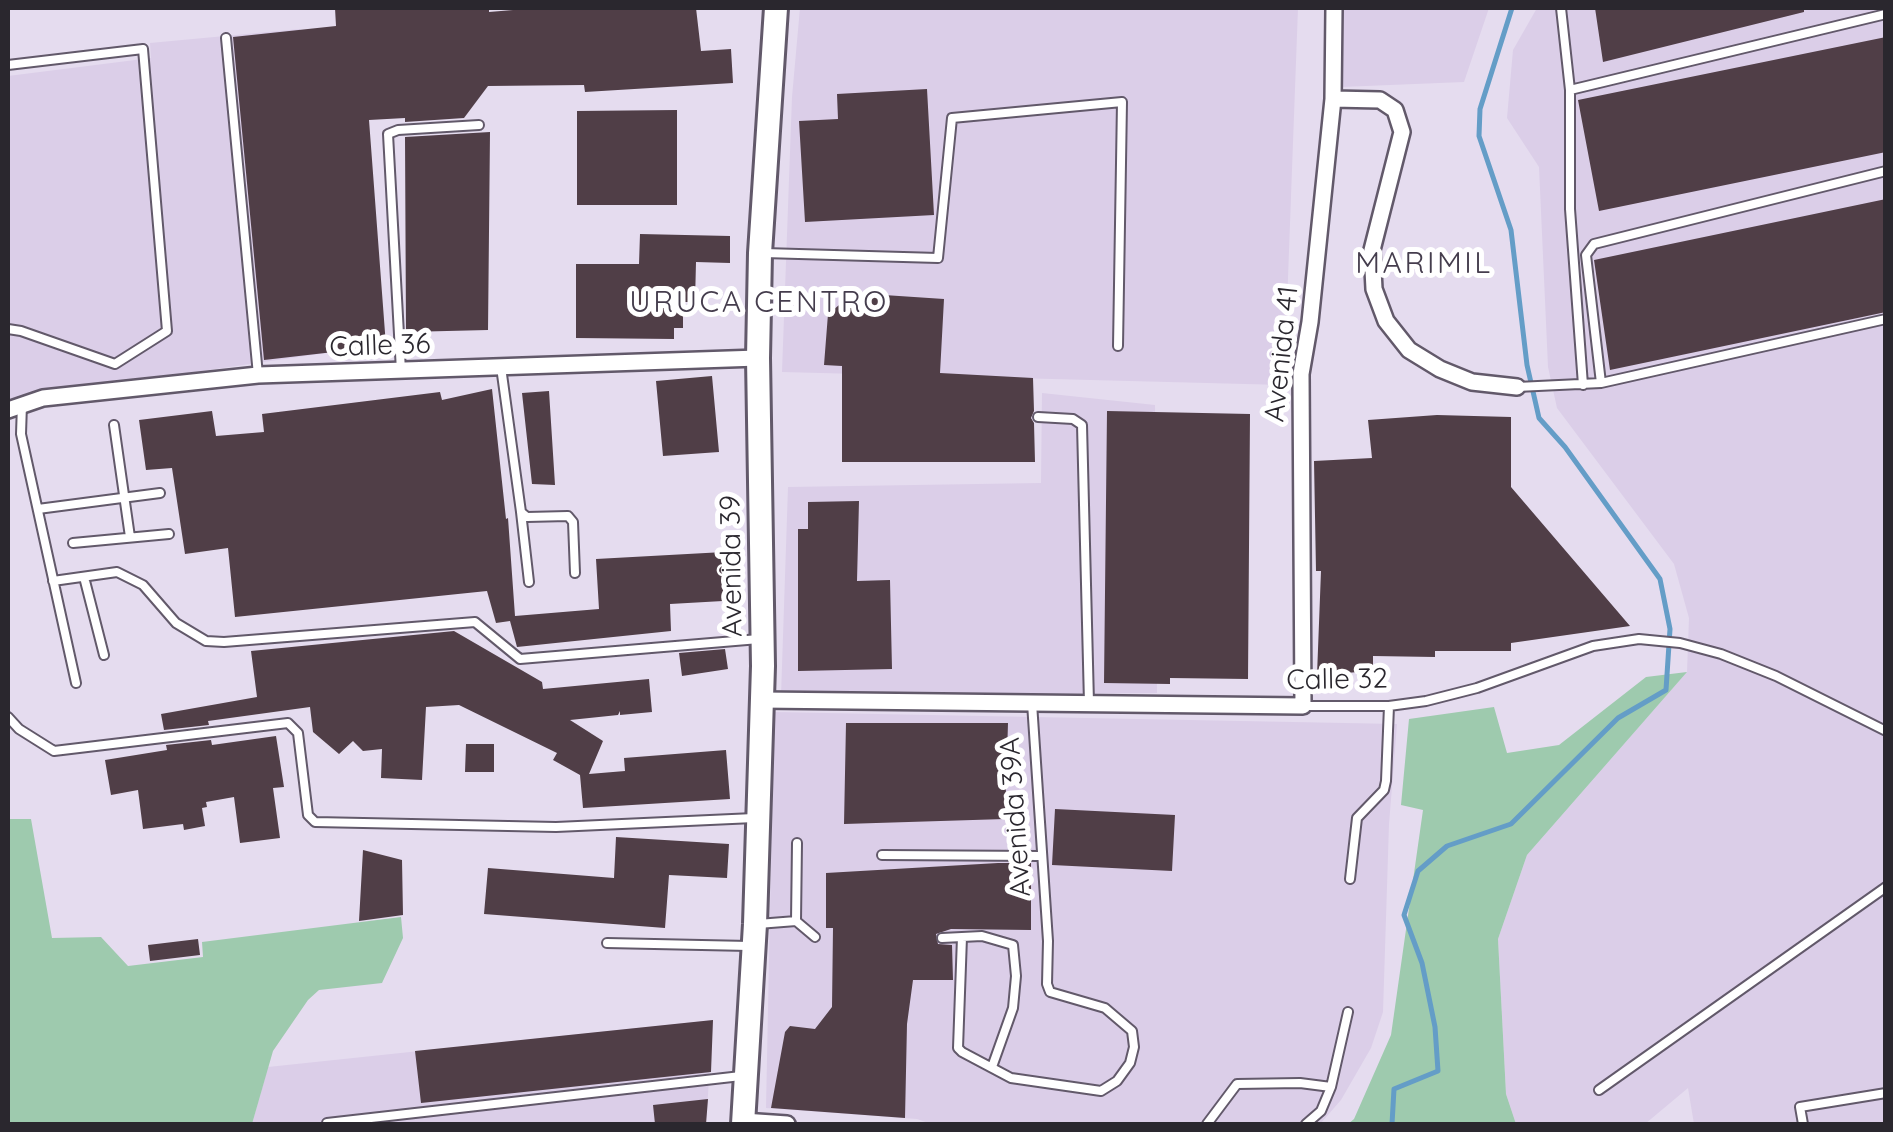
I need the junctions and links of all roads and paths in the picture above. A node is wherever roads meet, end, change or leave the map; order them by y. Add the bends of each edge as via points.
1 (776, 8) edge
2 (1334, 8) edge
3 (1561, 8) edge
4 (1886, 14) edge
5 (226, 38) dead end
6 (8, 66) edge
7 (1570, 90) junction
8 (1333, 99) junction
9 (479, 126) dead end
10 (1886, 171) edge
11 (760, 253) junction
12 (1886, 319) edge
13 (8, 329) edge
14 (1118, 346) dead end
15 (758, 358) junction
16 (501, 367) junction
17 (401, 370) junction
18 (258, 375) junction
19 (1601, 383) junction
20 (1583, 385) junction
21 (1517, 387) joint
22 (15, 407) edge
23 (1038, 417) dead end
24 (114, 425) dead end
25 (160, 493) dead end
26 (124, 498) junction
27 (38, 509) junction
28 (521, 512) junction
29 (169, 534) dead end
30 (130, 537) junction
31 (73, 543) dead end
32 (575, 573) dead end
33 (84, 577) junction
34 (54, 581) junction
35 (529, 582) dead end
36 (763, 638) junction
37 (104, 656) dead end
38 (76, 682) dead end
39 (762, 700) junction
40 (1032, 703) junction
41 (1089, 703) junction
42 (1304, 706) junction
43 (1389, 706) junction
44 (8, 717) edge
45 (1886, 730) edge
46 (758, 818) junction
47 (798, 843) dead end
48 (882, 855) dead end
49 (1040, 856) junction
50 (1350, 879) dead end
51 (1886, 886) edge
52 (796, 921) junction
53 (754, 935) junction
54 (962, 937) junction
55 (814, 938) dead end
56 (942, 938) dead end
57 (607, 943) dead end
58 (1348, 1012) dead end
59 (992, 1067) junction
60 (746, 1076) junction
61 (1330, 1087) junction
62 (1599, 1090) dead end
63 (1886, 1092) edge
64 (743, 1122) edge
65 (327, 1124) edge
66 (786, 1124) edge
67 (1206, 1124) edge
68 (1306, 1124) edge
69 (1803, 1124) edge

1 - 11 main road, Avenida 39
2 - 8 street, Avenida 41
3 - 7 lane
4 - 7 lane
5 - 18 lane
6 - 13 lane via 143,48 168,331 115,364
7 - 20 lane via 1570,210
8 - 21 street via 1380,100 1395,110 1402,132 1372,250 1374,289 1386,321 1409,350 1440,369 1472,382
8 - 42 street, Avenida 41 via 1300,374
9 - 17 lane via 388,134
10 - 19 lane via 1594,244 1586,255
11 - 14 lane via 938,258 952,118 1122,102
11 - 15 main road, Avenida 39
12 - 19 lane
15 - 16 street, Calle 36
15 - 36 main road, Avenida 39
16 - 17 street, Calle 36
16 - 28 lane
17 - 18 street, Calle 36
18 - 22 street, Calle 36 via 43,398
19 - 20 lane
20 - 21 lane
22 - 27 lane
23 - 41 lane via 1073,418 1082,425
24 - 26 lane
25 - 26 lane
26 - 27 lane
26 - 30 lane
27 - 34 lane
28 - 32 lane via 568,516
28 - 35 lane
29 - 30 lane
30 - 31 lane
33 - 34 lane
33 - 36 lane via 117,572 143,585 176,623 206,641 475,622 520,658
33 - 37 lane
34 - 38 lane
36 - 39 main road, Avenida 39
39 - 40 street, Calle 32
39 - 46 main road, Avenida 39
40 - 41 street, Calle 32
40 - 49 lane, Avenida 39A
41 - 42 street, Calle 32
42 - 43 lane, Calle 32
43 - 45 lane, Calle 32 via 1478,688 1593,646 1639,639 1721,654
43 - 50 lane via 1384,790 1357,818
44 - 46 lane via 54,751 288,723 298,732 308,814 315,822 556,827
46 - 53 main road, Avenida 39
47 - 52 lane
48 - 49 lane
49 - 59 lane, Avenida 39A via 1050,992 1105,1008 1132,1031 1134,1047 1117,1081 1101,1091 1011,1078
51 - 62 lane
52 - 53 lane
52 - 55 lane
53 - 57 lane
53 - 60 main road, Avenida 39
54 - 56 lane
54 - 59 lane via 958,1048
54 - 59 lane via 1003,940 1016,954 1013,1008
58 - 61 lane
60 - 64 main road, Avenida 39
60 - 65 lane
61 - 67 lane via 1237,1084
61 - 68 lane via 1321,1111
63 - 69 lane via 1800,1107
64 - 66 street

